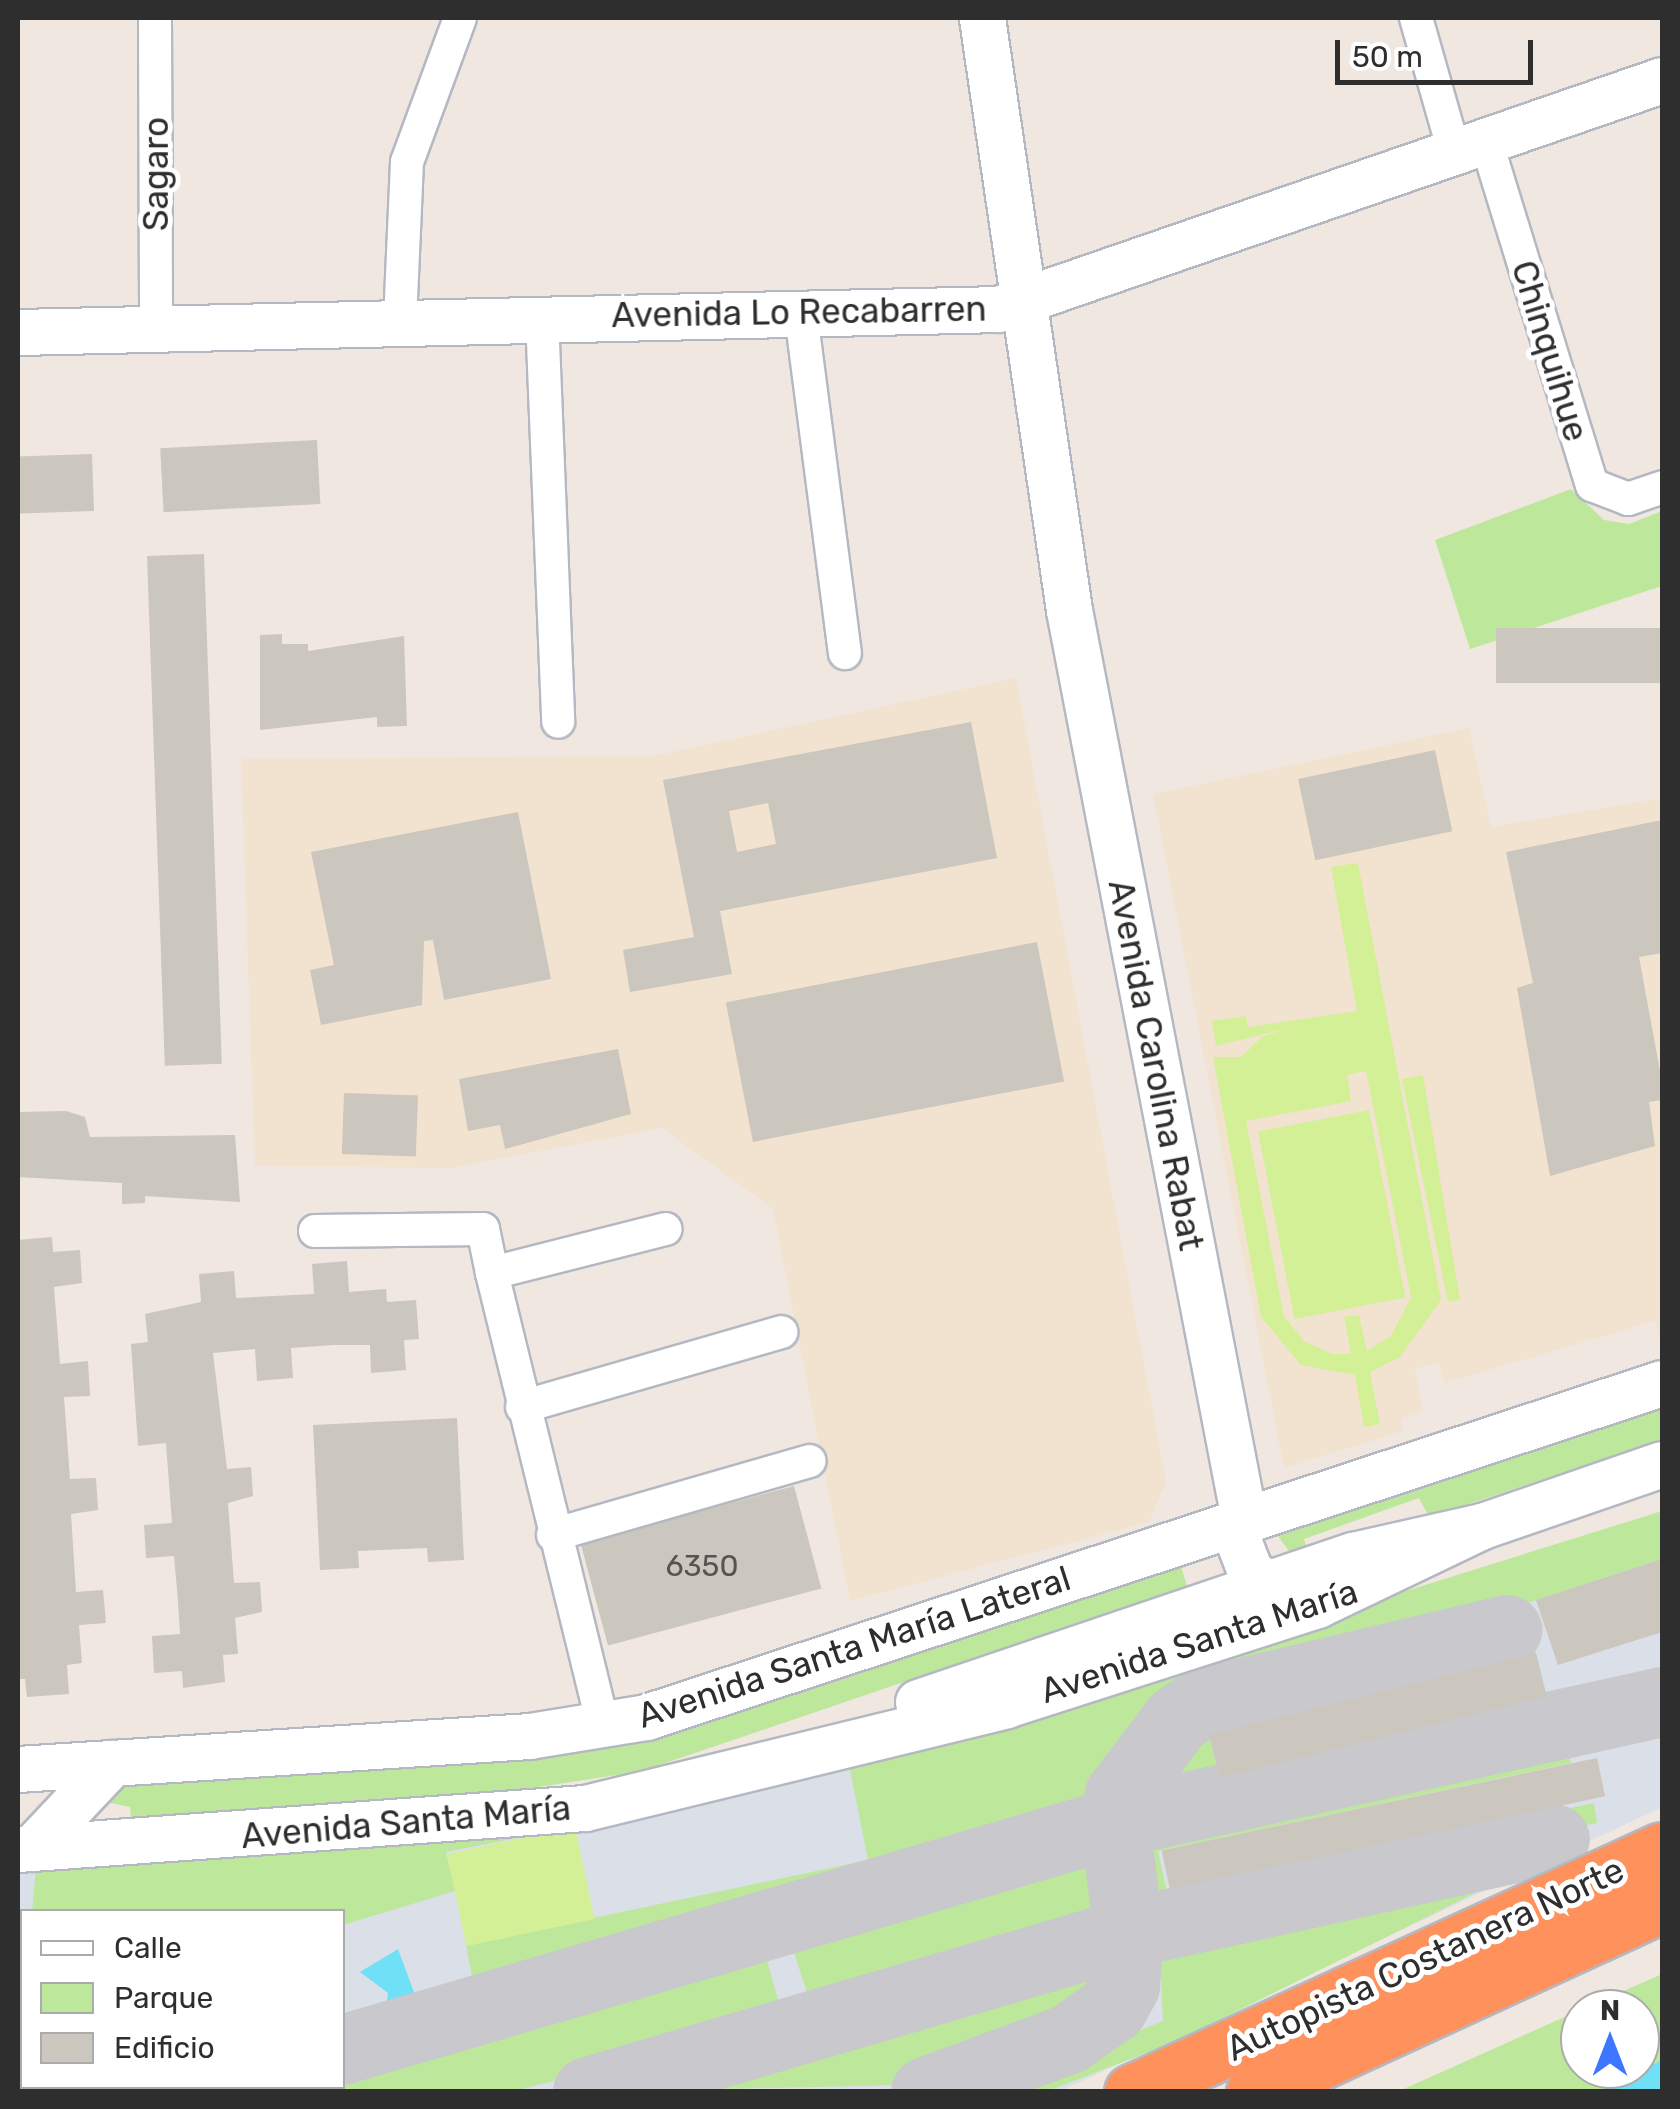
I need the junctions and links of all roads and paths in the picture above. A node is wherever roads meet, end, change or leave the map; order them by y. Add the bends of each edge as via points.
1 (156, 18) edge
2 (460, 18) edge
3 (981, 18) edge
4 (1416, 18) edge
5 (1662, 80) edge
6 (1471, 149) junction
7 (1010, 306) junction
8 (801, 315) junction
9 (542, 318) junction
10 (400, 322) junction
11 (156, 330) junction
12 (18, 332) edge
13 (1662, 487) edge
14 (844, 653) dead end
15 (558, 722) dead end
16 (666, 1229) dead end
17 (315, 1232) dead end
18 (492, 1273) junction
19 (781, 1332) dead end
20 (1662, 1383) edge
21 (522, 1407) junction
22 (810, 1460) dead end
23 (1662, 1464) edge
24 (1244, 1519) junction
25 (552, 1535) junction
26 (1272, 1600) junction
27 (603, 1726) junction
28 (112, 1763) junction
29 (18, 1770) edge
30 (25, 1849) edge
31 (1662, 1850) edge
32 (1662, 1904) edge
33 (1132, 2092) edge
34 (1254, 2092) edge

1 - 11 street, Sagaro
2 - 10 street via 407,162
3 - 7 street, Avenida Carolina Rabat
4 - 6 street
5 - 6 street, Avenida Lo Recabarren
6 - 7 street, Avenida Lo Recabarren
6 - 13 street, Chinquihue via 1592,485 1628,499
7 - 8 street, Avenida Lo Recabarren
7 - 24 street, Avenida Carolina Rabat via 1047,547 1070,610
8 - 9 street, Avenida Lo Recabarren
8 - 14 street
9 - 10 street, Avenida Lo Recabarren
9 - 15 street
10 - 11 street, Avenida Lo Recabarren
11 - 12 street, Avenida Lo Recabarren
16 - 18 street
17 - 18 street via 483,1229
18 - 21 street
19 - 21 street
20 - 24 street, Avenida Santa María Lateral
21 - 25 street
22 - 25 street
23 - 26 street, Avenida Santa María via 1482,1526 1373,1584
24 - 26 street, Avenida Carolina Rabat via 1238,1540
24 - 27 street, Avenida Santa María Lateral
25 - 27 street
26 - 30 street, Avenida Santa María via 1006,1704 585,1808
27 - 28 street, Avenida Santa María Lateral
28 - 29 street, Avenida Santa María Lateral
28 - 30 street
31 - 33 highway, Autopista Costanera Norte
32 - 34 highway, Autopista Costanera Norte

